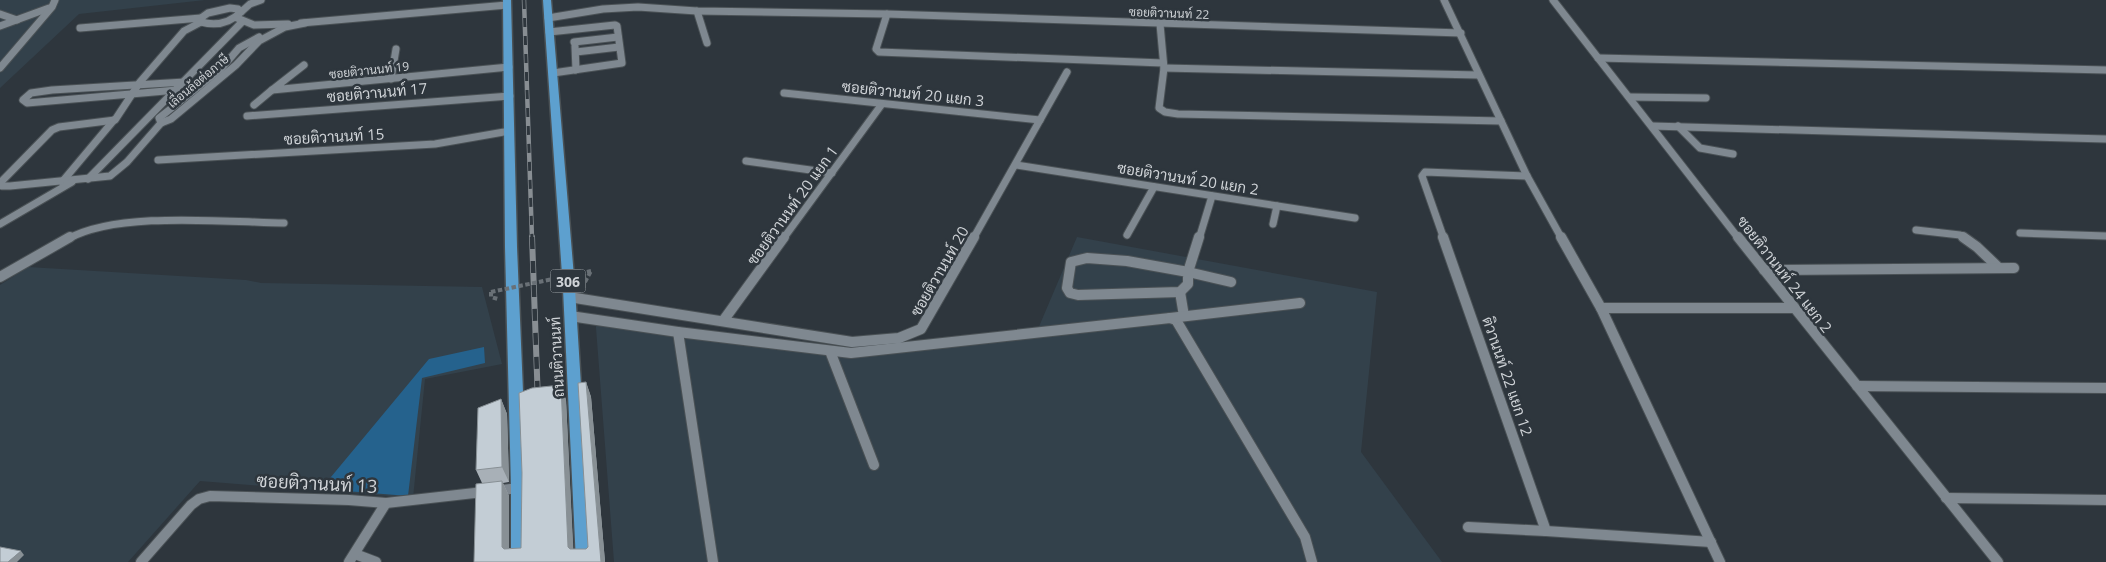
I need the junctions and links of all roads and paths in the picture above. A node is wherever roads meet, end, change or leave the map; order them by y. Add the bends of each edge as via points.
1 (55, 0) edge
2 (261, 0) edge
3 (547, 0) edge
4 (1444, 0) edge
5 (1553, 0) edge
6 (507, 3) edge
7 (52, 7) junction
8 (697, 11) junction
9 (0, 14) edge
10 (887, 14) junction
11 (240, 17) junction
12 (548, 18) junction
13 (17, 20) junction
14 (201, 20) junction
15 (305, 23) junction
16 (1160, 24) junction
17 (278, 25) junction
18 (0, 26) edge
19 (80, 28) dead end
20 (572, 29) junction
21 (549, 32) junction
22 (1461, 33) junction
23 (618, 37) junction
24 (574, 42) junction
25 (707, 43) dead end
26 (619, 46) junction
27 (396, 49) dead end
28 (576, 52) junction
29 (1598, 58) junction
30 (304, 65) dead end
31 (1164, 65) junction
32 (0, 68) edge
33 (508, 68) junction
34 (576, 70) junction
35 (2106, 70) edge
36 (1067, 72) dead end
37 (553, 73) junction
38 (1478, 75) junction
39 (391, 79) junction
40 (185, 82) junction
41 (138, 86) junction
42 (177, 90) junction
43 (272, 90) junction
44 (784, 93) dead end
45 (134, 94) junction
46 (510, 96) junction
47 (1629, 97) junction
48 (1706, 98) dead end
49 (882, 104) junction
50 (254, 105) dead end
51 (247, 116) dead end
52 (115, 120) junction
53 (1040, 120) junction
54 (1500, 121) junction
55 (161, 123) junction
56 (1652, 126) junction
57 (1678, 126) junction
58 (510, 131) junction
59 (2106, 139) edge
60 (1733, 154) dead end
61 (158, 160) dead end
62 (746, 161) dead end
63 (1016, 165) junction
64 (832, 173) junction
65 (1527, 176) junction
66 (88, 179) junction
67 (75, 181) junction
68 (62, 182) junction
69 (1, 185) edge
70 (1154, 187) junction
71 (1212, 196) junction
72 (1277, 206) junction
73 (1355, 218) dead end
74 (284, 223) dead end
75 (0, 224) edge
76 (1273, 224) dead end
77 (1916, 230) dead end
78 (2020, 233) dead end
79 (1127, 235) dead end
80 (2106, 236) edge
81 (1999, 268) junction
82 (2014, 268) dead end
83 (1764, 270) junction
84 (591, 271) dead end
85 (1188, 272) junction
86 (0, 277) edge
87 (1231, 282) dead end
88 (491, 292) dead end
89 (1180, 292) junction
90 (569, 296) junction
91 (1300, 303) dead end
92 (1601, 308) junction
93 (1793, 308) junction
94 (570, 316) junction
95 (1184, 316) junction
96 (1170, 318) junction
97 (723, 321) junction
98 (678, 332) junction
99 (830, 351) junction
100 (1857, 386) junction
101 (2106, 388) edge
102 (874, 465) dead end
103 (519, 488) junction
104 (1946, 498) junction
105 (2106, 500) edge
106 (386, 503) junction
107 (1468, 527) dead end
108 (1546, 531) junction
109 (1711, 542) junction
110 (352, 558) edge
111 (141, 562) edge
112 (376, 562) edge
113 (519, 562) edge
114 (584, 562) edge
115 (714, 562) edge
116 (1312, 562) edge
117 (1720, 562) edge
118 (1998, 562) edge

1 - 7 street
2 - 11 street via 250,4
3 - 12 main road, ถนนติวานนท์ / 306
4 - 22 street
5 - 29 street, ซอยติวานนท์ 24 แยก 2
6 - 15 street
6 - 33 main road
7 - 13 street
7 - 32 street
8 - 10 street, ซอยติวานนท์ 22
8 - 12 street, ซอยติวานนท์ 22 via 638,7
8 - 25 street
9 - 13 street
10 - 16 street, ซอยติวานนท์ 22
10 - 31 street via 876,50 879,52
11 - 14 street via 217,24
11 - 14 street via 238,9 230,8 208,13
11 - 17 street via 255,26
11 - 40 street
12 - 21 main road, ถนนติวานนท์ / 306
13 - 18 street
14 - 19 street
14 - 41 street via 184,31
15 - 17 street
15 - 55 street, เลื่อนล้อต่อภาษี via 285,27 259,41 236,65 171,119
16 - 22 street, ซอยติวานนท์ 22
16 - 31 street
17 - 55 street, เลื่อนล้อต่อภาษี via 239,48 221,69 159,118
20 - 21 street
20 - 23 street via 615,25
20 - 24 street
21 - 37 main road, ถนนติวานนท์ / 306
22 - 38 street
23 - 24 street
23 - 26 street
24 - 28 street
26 - 28 street
26 - 34 street via 621,63
27 - 39 street
28 - 34 street
29 - 35 street
29 - 47 street, ซอยติวานนท์ 24 แยก 2
30 - 43 street
31 - 38 street
31 - 54 street via 1159,108 1165,112
33 - 39 street, ซอยติวานนท์ 19
33 - 46 main road
34 - 37 street
36 - 53 street, ซอยติวานนท์ 20
37 - 90 main road, ถนนติวานนท์ / 306
38 - 54 street
39 - 43 street, ซอยติวานนท์ 19
40 - 41 street
40 - 42 street
41 - 45 street
41 - 45 street via 36,92 23,100 27,103
42 - 45 street
42 - 66 street
43 - 50 street
44 - 49 street, ซอยติวานนท์ 20 แยก 3
45 - 52 street
46 - 51 street, ซอยติวานนท์ 17
46 - 58 main road
47 - 48 street
47 - 56 street, ซอยติวานนท์ 24 แยก 2
49 - 53 street, ซอยติวานนท์ 20 แยก 3
49 - 64 street, ซอยติวานนท์ 20 แยก 1
52 - 68 street
52 - 69 street via 52,130
53 - 63 street, ซอยติวานนท์ 20
54 - 65 street
55 - 66 street via 114,174
56 - 57 street
56 - 83 street, ซอยติวานนท์ 24 แยก 2
57 - 59 street
57 - 60 street via 1700,148
58 - 61 street, ซอยติวานนท์ 15 via 435,144
58 - 103 main road
62 - 64 street
63 - 70 street, ซอยติวานนท์ 20 แยก 2
63 - 97 street, ซอยติวานนท์ 20 via 921,329 910,335 852,342
64 - 97 street, ซอยติวานนท์ 20 แยก 1
65 - 92 street
65 - 108 street, ติวานนท์ 22 แยก 12 via 1435,170 1422,176
66 - 67 street
67 - 68 street
67 - 75 street
68 - 69 street
70 - 71 street, ซอยติวานนท์ 20 แยก 2
70 - 79 street
71 - 72 street, ซอยติวานนท์ 20 แยก 2
71 - 85 street
72 - 73 street, ซอยติวานนท์ 20 แยก 2
72 - 76 street
74 - 86 street via 157,221 98,226 76,234
77 - 81 street via 1960,235
78 - 80 street
81 - 82 street
81 - 83 street
83 - 93 street, ซอยติวานนท์ 24 แยก 2
84 - 88 path, bridge
85 - 87 street
85 - 89 street via 1190,282
85 - 89 street via 1127,261 1079,259 1071,262 1067,288 1070,293 1078,295
89 - 95 street
90 - 94 main road, ถนนติวานนท์ / 306
90 - 97 street, ซอยติวานนท์ 20
91 - 95 street
92 - 93 street
92 - 109 street
93 - 100 street, ซอยติวานนท์ 24 แยก 2
94 - 98 street
94 - 114 main road, ถนนติวานนท์ / 306
95 - 96 street
96 - 99 street via 851,353
96 - 116 street via 1176,320 1305,537
98 - 99 street
98 - 115 street
99 - 102 street
100 - 101 street
100 - 104 street, ซอยติวานนท์ 24 แยก 2
103 - 106 street, ซอยติวานนท์ 13
103 - 113 main road
104 - 105 street
104 - 118 street, ซอยติวานนท์ 24 แยก 2
106 - 110 street
106 - 111 street, ซอยติวานนท์ 13 via 210,496 191,505
107 - 108 street
108 - 109 street
109 - 117 street
110 - 112 street

